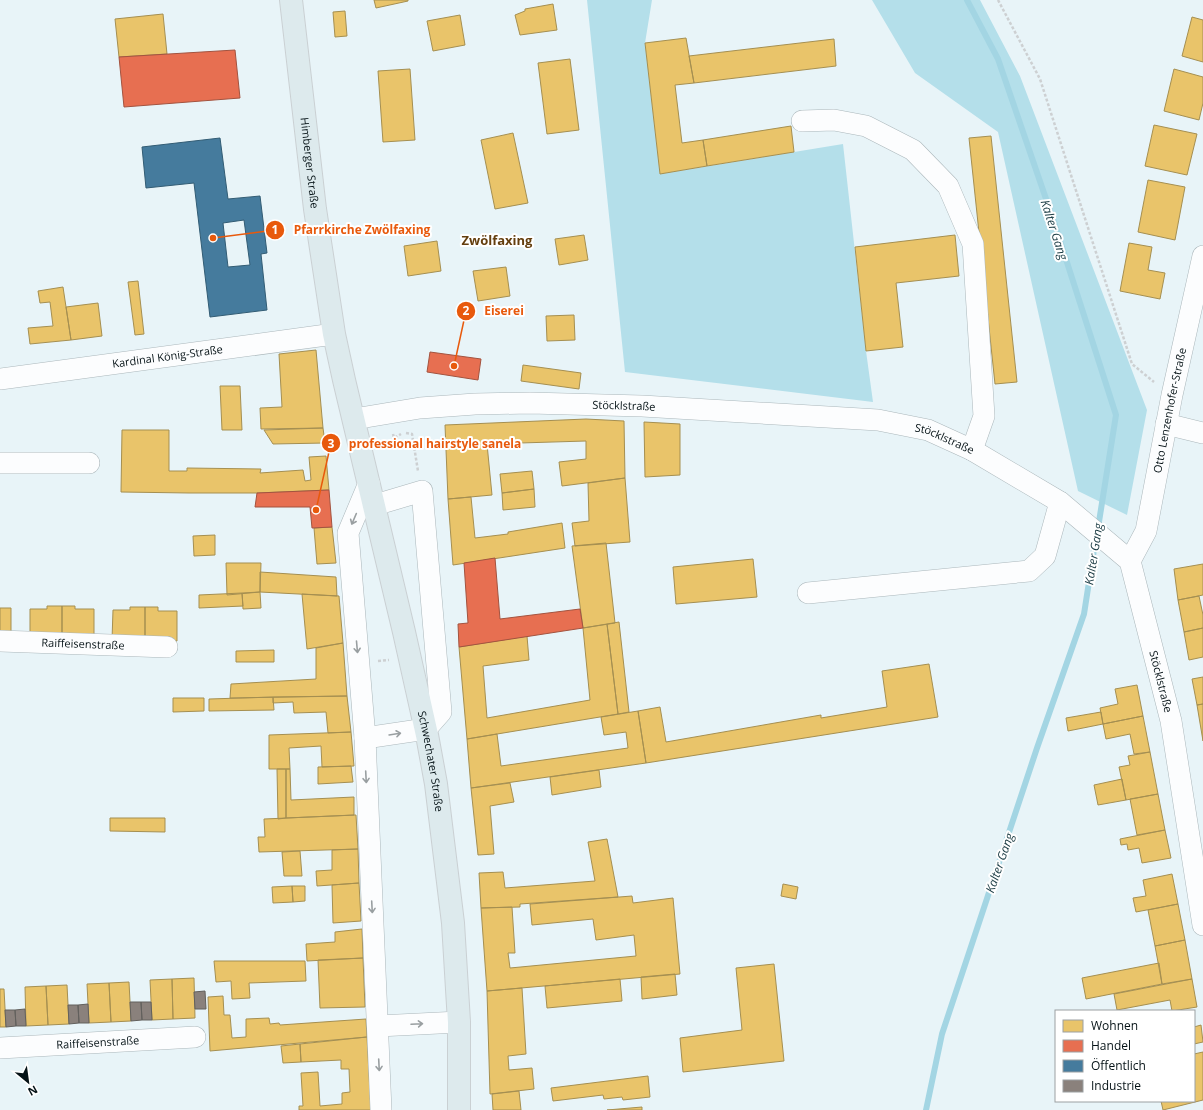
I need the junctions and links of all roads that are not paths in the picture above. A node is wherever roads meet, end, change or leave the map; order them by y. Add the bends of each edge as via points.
1 (291, 0) edge
2 (802, 121) dead end
3 (1203, 256) edge
4 (334, 334) junction
5 (0, 379) edge
6 (354, 419) junction
7 (1166, 424) junction
8 (1203, 433) edge
9 (972, 450) junction
10 (0, 463) edge
11 (88, 463) dead end
12 (369, 483) junction
13 (1060, 502) junction
14 (375, 505) junction
15 (1130, 562) junction
16 (808, 593) dead end
17 (0, 641) edge
18 (167, 647) dead end
19 (426, 729) junction
20 (364, 738) junction
21 (1203, 925) edge
22 (459, 1022) junction
23 (378, 1026) junction
24 (195, 1037) dead end
25 (0, 1048) edge
26 (382, 1110) edge
27 (459, 1110) edge

1 - 4 main road, Himberger Straße via 315,209
2 - 9 street via 834,120 866,126 914,150 948,186 973,244 984,416
3 - 7 street, Otto Lenzenhofer-Straße
4 - 5 street, Kardinal König-Straße
4 - 6 main road, Himberger Straße
6 - 9 street, Stöcklstraße via 420,408 475,404 642,406 878,420 928,430
6 - 12 main road, Schwechater Straße
7 - 8 street
7 - 15 street, Otto Lenzenhofer-Straße via 1146,531
9 - 13 street, Stöcklstraße
10 - 11 street
12 - 14 main road, Schwechater Straße
12 -> 20 street via 348,533
13 - 15 street, Stöcklstraße
13 - 16 street via 1045,556 1029,571
14 - 19 main road, Schwechater Straße
14 - 19 street via 422,491 441,712
15 - 21 street, Stöcklstraße via 1171,722
17 - 18 street, Raiffeisenstraße
20 -> 19 street
19 - 22 main road, Schwechater Straße via 436,784 453,923
20 -> 23 street
23 -> 22 street
22 - 27 main road, Schwechater Straße
23 -> 26 street
24 - 25 street, Raiffeisenstraße

